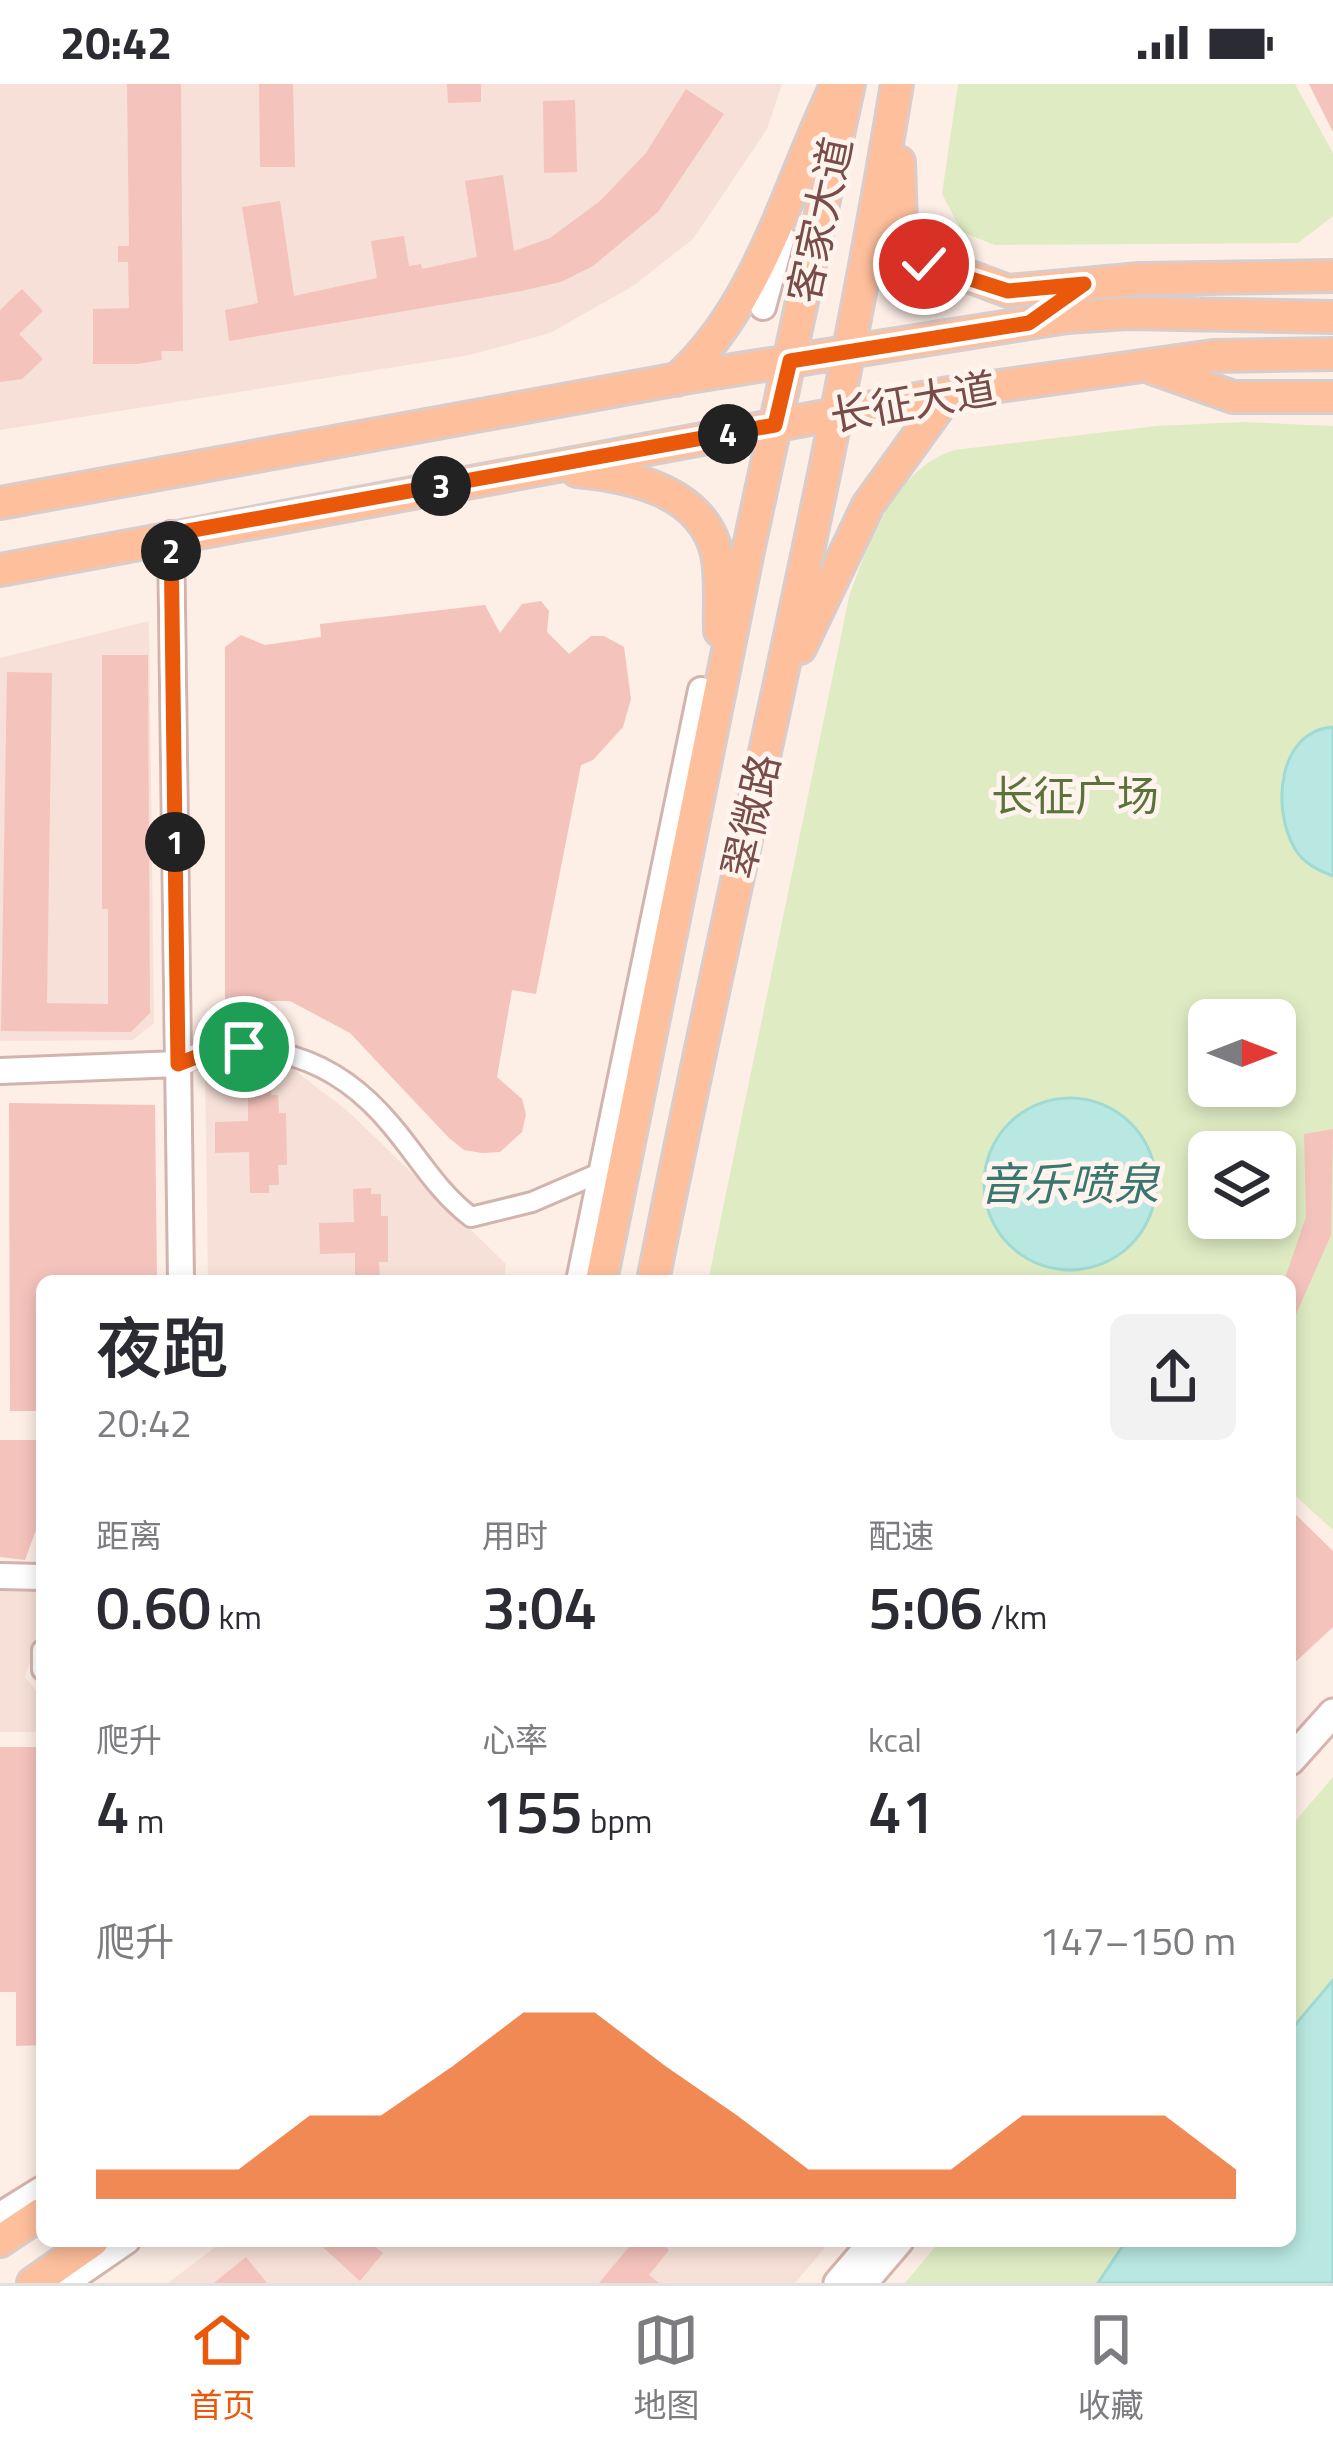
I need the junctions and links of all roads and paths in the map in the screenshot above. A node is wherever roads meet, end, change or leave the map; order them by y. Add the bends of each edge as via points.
1 (823, 84) edge
2 (837, 84) edge
3 (849, 84) edge
4 (899, 84) edge
5 (806, 148) junction
6 (1333, 276) edge
7 (1157, 279) junction
8 (1084, 284) junction
9 (763, 308) dead end
10 (1238, 316) junction
11 (1333, 317) edge
12 (1029, 323) junction
13 (850, 352) junction
14 (1333, 354) edge
15 (790, 361) junction
16 (1152, 368) junction
17 (676, 380) junction
18 (949, 393) junction
19 (1333, 398) edge
20 (837, 414) junction
21 (775, 425) junction
22 (542, 468) junction
23 (0, 503) edge
24 (171, 534) junction
25 (0, 570) edge
26 (711, 689) junction
27 (778, 691) junction
28 (178, 1064) junction
29 (0, 1071) edge
30 (614, 1167) junction
31 (181, 1275) edge
32 (581, 1275) edge
33 (602, 1275) edge
34 (654, 1275) edge
35 (0, 1576) edge
36 (36, 1576) edge
37 (1333, 1713) edge
38 (1333, 1735) edge
39 (1296, 1754) edge
40 (1296, 1775) edge
41 (36, 2193) edge
42 (0, 2216) edge
43 (36, 2217) edge
44 (0, 2241) edge
45 (84, 2247) edge
46 (118, 2247) edge
47 (869, 2247) edge
48 (894, 2247) edge
49 (33, 2283) edge
50 (66, 2283) edge
51 (838, 2283) edge
52 (863, 2283) edge

1 - 5 street
2 - 5 main road
3 - 15 main road, 客家大道
4 - 8 main road via 899,212 913,255 1008,291
4 - 13 main road, 客家大道
5 - 9 street
5 - 17 main road via 723,330
6 - 7 main road
7 - 8 main road
7 - 10 main road
8 - 12 main road
10 - 11 main road, 长征大道
10 - 12 main road, 长征大道 via 1127,313
12 - 13 main road, 长征大道
13 - 15 main road, 长征大道
13 - 20 main road, 翠微路
14 - 16 main road, 长征大道 via 1213,356
15 - 17 main road, 长征大道
15 - 21 main road, 客家大道
16 - 18 main road, 长征大道
16 - 19 main road via 1233,397
17 - 23 main road, 长征大道
18 - 20 main road, 长征大道
18 - 27 main road via 868,505
20 - 21 main road, 长征大道
20 - 27 main road, 翠微路
21 - 22 main road, 长征大道
21 - 26 main road, 翠微路
22 - 24 main road, 长征大道
22 - 26 main road via 647,483 699,518 717,555
24 - 25 main road, 长征大道
24 - 28 street
26 - 30 main road, 翠微路
27 - 34 main road, 翠微路
28 - 29 street
28 - 30 street via 244,1047 284,1049 315,1064 363,1092 446,1198 471,1216 532,1202
28 - 31 street
30 - 32 street
30 - 33 main road, 翠微路
35 - 36 street
37 - 39 main road
38 - 40 main road
41 - 42 street
43 - 44 main road
45 - 49 main road
46 - 50 street
47 - 51 main road
48 - 52 main road

